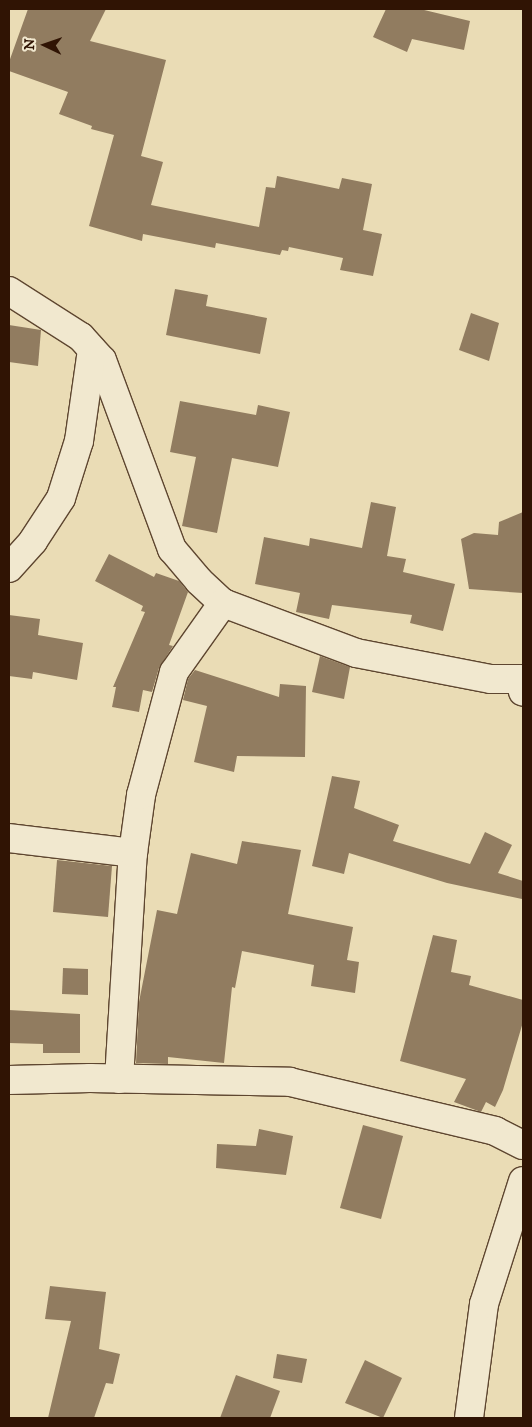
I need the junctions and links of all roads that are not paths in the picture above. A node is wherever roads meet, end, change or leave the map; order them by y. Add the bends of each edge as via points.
1 (9, 290) edge
2 (92, 350) junction
3 (9, 568) edge
4 (223, 603) junction
5 (523, 692) edge
6 (9, 838) edge
7 (133, 853) junction
8 (119, 1079) junction
9 (9, 1080) edge
10 (523, 1145) edge
11 (523, 1181) edge
12 (469, 1418) edge

1 - 2 street via 81,337
2 - 3 street via 80,441 62,498 33,541
2 - 4 street via 102,360 172,549
4 - 5 street via 356,653 491,679 520,679
4 - 7 street via 174,672 142,795
6 - 7 street
7 - 8 street
8 - 9 street
8 - 10 street via 290,1082 495,1131
11 - 12 street via 484,1304

